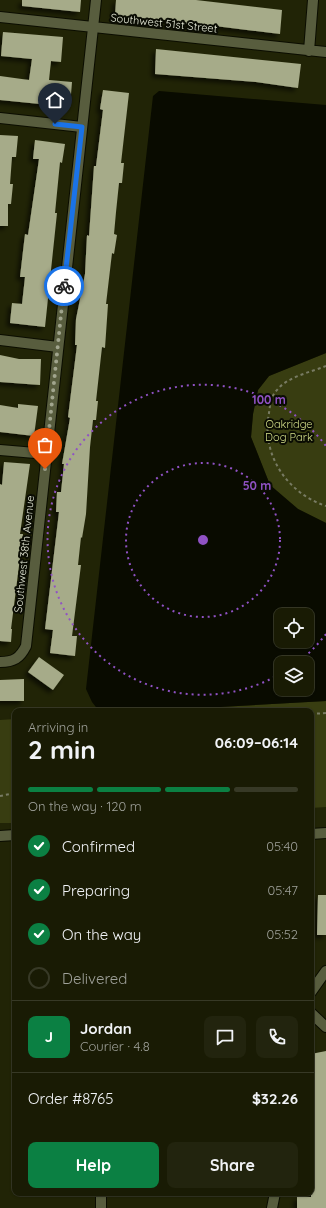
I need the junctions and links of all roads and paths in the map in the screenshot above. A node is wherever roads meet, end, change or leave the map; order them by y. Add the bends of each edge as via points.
1 (96, 0) edge
2 (313, 0) edge
3 (0, 17) edge
4 (94, 28) junction
5 (309, 51) junction
6 (326, 52) edge
7 (0, 118) edge
8 (82, 127) junction
9 (0, 340) edge
10 (58, 346) junction
11 (326, 366) edge
12 (0, 450) edge
13 (47, 454) junction
14 (326, 506) edge
15 (0, 662) edge
16 (326, 713) edge
17 (314, 714) edge
18 (12, 794) edge
19 (0, 796) edge
20 (326, 833) edge
21 (314, 834) edge
22 (12, 835) edge
23 (0, 836) edge
24 (326, 971) edge
25 (314, 988) edge
26 (314, 1017) edge
27 (326, 1027) edge
28 (101, 1196) edge
29 (274, 1196) edge
30 (101, 1208) edge
31 (272, 1208) edge

1 - 4 street, Southwest 38th Avenue
2 - 5 street
3 - 4 street, Southwest 51st Street
4 - 5 street, Southwest 51st Street
4 - 8 street, Southwest 38th Avenue
5 - 6 street, Southwest 51st Street
7 - 8 street
8 - 10 street, Southwest 38th Avenue
9 - 10 street
10 - 13 street, Southwest 38th Avenue
11 - 14 path via 291,380 276,391 269,410 267,438 272,454 288,483 312,501
12 - 13 street
13 - 15 street, Southwest 38th Avenue via 26,646 20,657 10,662
16 - 17 path
18 - 19 path
20 - 21 street
22 - 23 street
24 - 25 street
26 - 27 street
28 - 30 street
29 - 31 street

